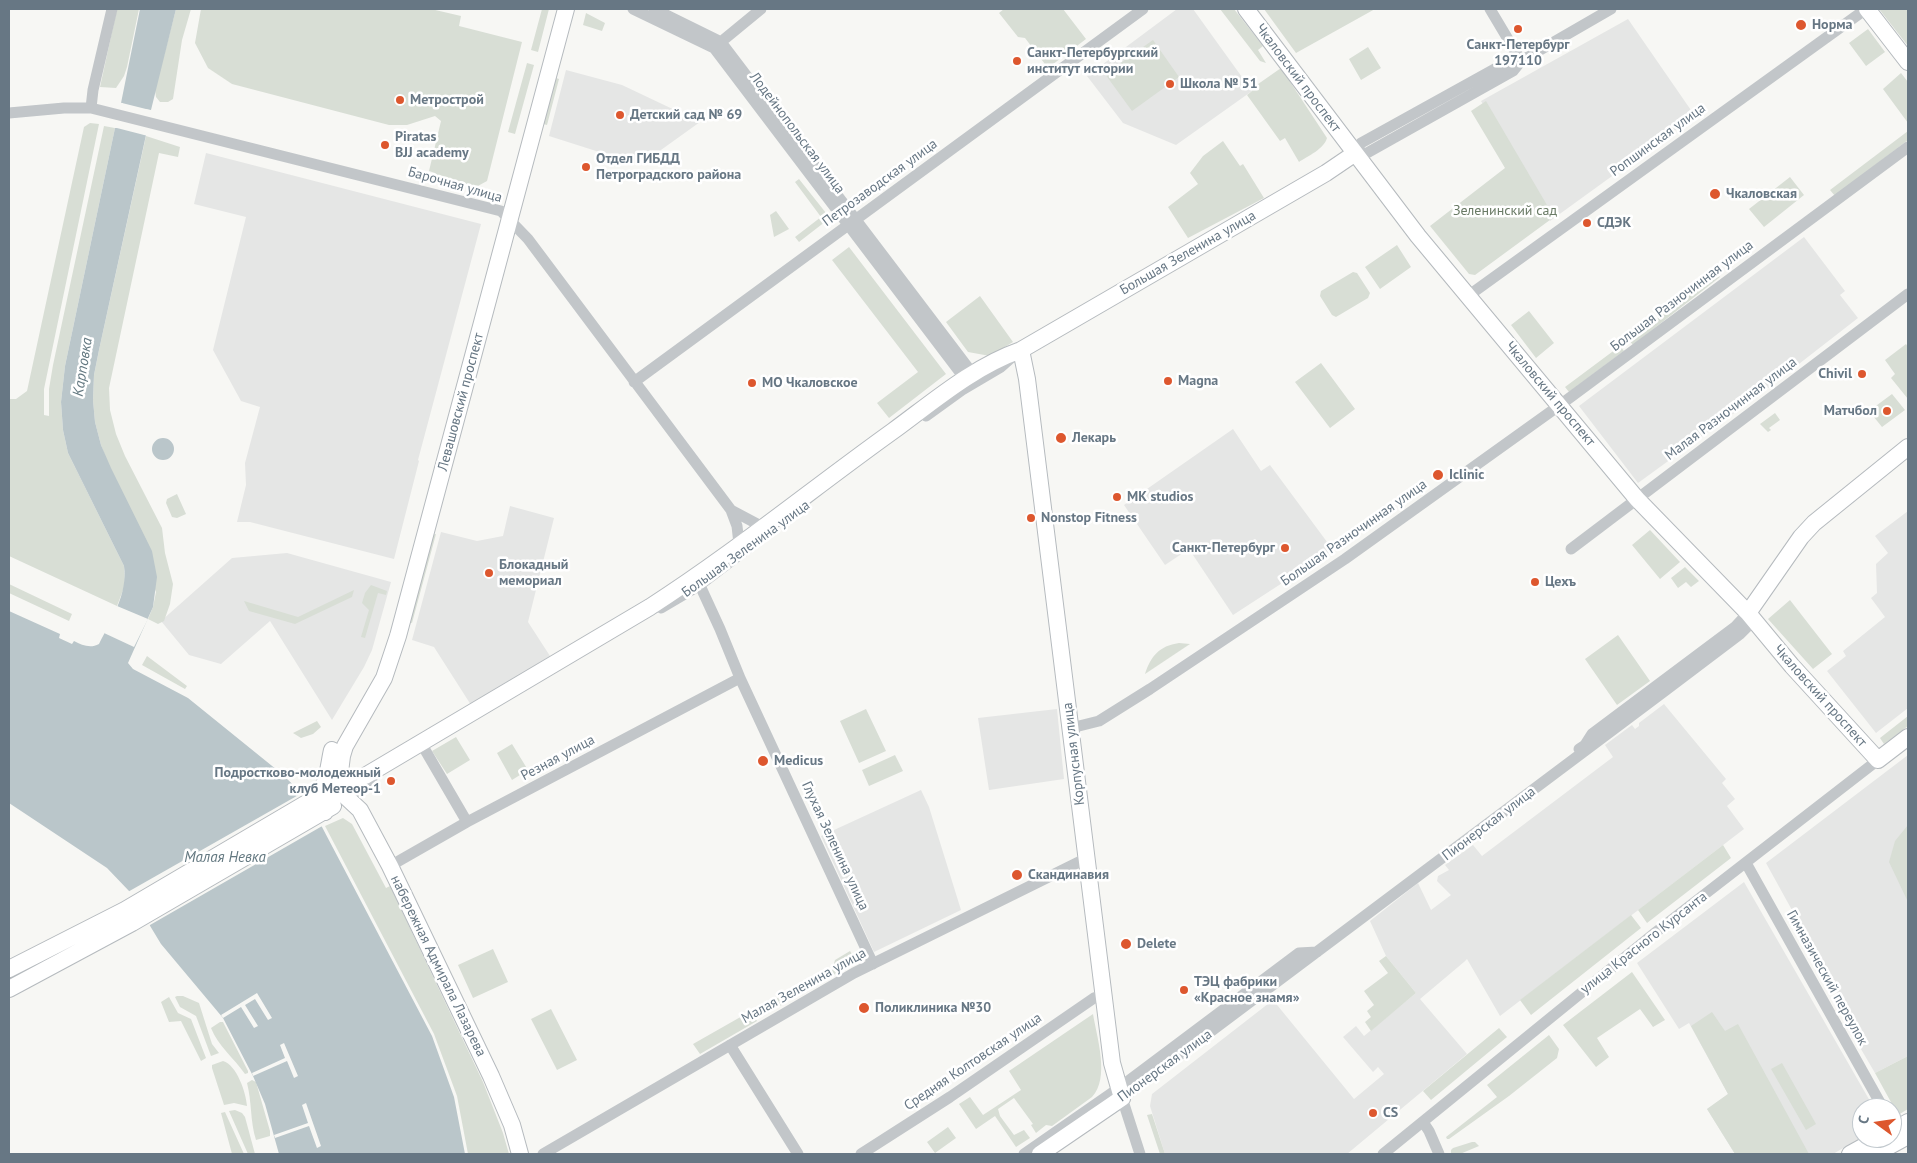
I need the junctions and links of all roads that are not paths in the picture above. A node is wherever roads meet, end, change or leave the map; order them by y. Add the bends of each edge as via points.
1 (112, 9) edge
2 (556, 9) edge
3 (566, 9) edge
4 (632, 9) edge
5 (654, 9) edge
6 (761, 9) edge
7 (1143, 9) edge
8 (1246, 9) edge
9 (1490, 9) edge
10 (1611, 9) edge
11 (1867, 9) edge
12 (717, 45) junction
13 (1521, 61) junction
14 (1908, 62) edge
15 (92, 108) junction
16 (9, 113) edge
17 (1908, 146) edge
18 (1354, 154) junction
19 (505, 215) junction
20 (852, 222) junction
21 (1908, 294) edge
22 (1468, 296) junction
23 (1021, 350) junction
24 (969, 376) junction
25 (634, 382) junction
26 (1560, 405) junction
27 (1908, 447) edge
28 (1908, 460) edge
29 (1637, 499) junction
30 (731, 510) junction
31 (763, 527) junction
32 (739, 544) junction
33 (1571, 549) dead end
34 (698, 581) junction
35 (1751, 617) junction
36 (740, 678) junction
37 (1072, 728) junction
38 (1908, 736) edge
39 (423, 746) junction
40 (1878, 760) junction
41 (1555, 774) junction
42 (342, 782) junction
43 (318, 806) junction
44 (467, 822) junction
45 (1087, 858) junction
46 (1746, 863) junction
47 (390, 866) junction
48 (129, 916) junction
49 (1317, 952) junction
50 (873, 964) junction
51 (9, 970) edge
52 (9, 989) edge
53 (1103, 995) junction
54 (730, 1045) junction
55 (1120, 1093) junction
56 (1877, 1098) edge
57 (1423, 1122) junction
58 (520, 1154) edge
59 (543, 1154) edge
60 (798, 1154) edge
61 (861, 1154) edge
62 (1024, 1154) edge
63 (1040, 1154) edge
64 (1140, 1154) edge
65 (1383, 1154) edge
66 (1439, 1154) edge

1 - 15 street via 93,90
2 - 19 street, Левашовский проспект
3 - 19 street, Левашовский проспект
4 - 12 street, Лодейнопольская улица
5 - 12 street, Лодейнопольская улица
6 - 12 street
7 - 20 street, Петрозаводская улица
8 - 18 street, Чкаловский проспект
9 - 13 street
10 - 13 street, Большая Зеленина улица
11 - 14 street
11 - 22 street, Ропшинская улица
12 - 20 street, Лодейнопольская улица
13 - 18 street, Большая Зеленина улица via 1509,61 1389,127 1361,143
15 - 16 street
15 - 19 street, Барочная улица
17 - 26 street, Большая Разночинная улица
18 - 22 street, Чкаловский проспект
18 - 23 street, Большая Зеленина улица
19 - 25 street, Барочная улица via 528,239
19 - 42 street, Левашовский проспект via 398,636 384,678 345,746
20 - 24 street, Лодейнопольская улица
20 - 25 street, Петрозаводская улица
21 - 29 street, Малая Разночинная улица
22 - 26 street, Чкаловский проспект
23 - 24 street, Большая Зеленина улица
23 - 34 street, Большая Зеленина улица
23 - 37 street, Корпусная улица
24 - 31 street, Большая Зеленина улица
25 - 30 street, Барочная улица
26 - 29 street, Чкаловский проспект
26 - 37 street, Большая Разночинная улица via 1345,559 1238,631 1099,721
27 - 35 street, Пионерская улица via 1801,537
28 - 35 street, Пионерская улица via 1825,527
29 - 33 street, Малая Разночинная улица
29 - 35 street, Чкаловский проспект
30 - 31 street, Барочная улица
30 - 32 street, Барочная улица
31 - 32 street, Большая Зеленина улица
32 - 34 street, Большая Зеленина улица
34 - 36 street, Глухая Зеленина улица
34 - 39 street, Большая Зеленина улица
35 - 40 street, Чкаловский проспект
35 - 41 street, Пионерская улица via 1740,634
35 - 41 street, Пионерская улица via 1592,734 1585,744 1564,760
36 - 44 street, Резная улица
36 - 50 street, Глухая Зеленина улица
37 - 45 street, Корпусная улица
38 - 40 street, улица Красного Курсанта
39 - 42 street, Большая Зеленина улица
39 - 44 street
40 - 46 street, улица Красного Курсанта
41 - 49 street, Пионерская улица
42 - 43 street, Большая Зеленина улица
42 - 43 street via 324,789
42 - 47 street, набережная Адмирала Лазарева
43 - 48 street, Большая Зеленина улица
44 - 47 street, Резная улица
45 - 50 street, Малая Зеленина улица
45 - 53 street, Корпусная улица
46 - 56 street, Гимназический переулок
46 - 57 street, улица Красного Курсанта
47 - 58 street, набережная Адмирала Лазарева via 491,1076 512,1125
48 - 51 street
48 - 52 street
49 - 55 street, Пионерская улица
49 - 55 street, Пионерская улица via 1299,953
50 - 54 street, Малая Зеленина улица
53 - 55 street, Корпусная улица via 1112,1063
53 - 61 street, Средняя Колтовская улица
54 - 59 street, Малая Зеленина улица
54 - 60 street
55 - 62 street, Пионерская улица
55 - 63 street, Пионерская улица
55 - 64 street, Корпусная улица
57 - 65 street, улица Красного Курсанта
57 - 66 street

